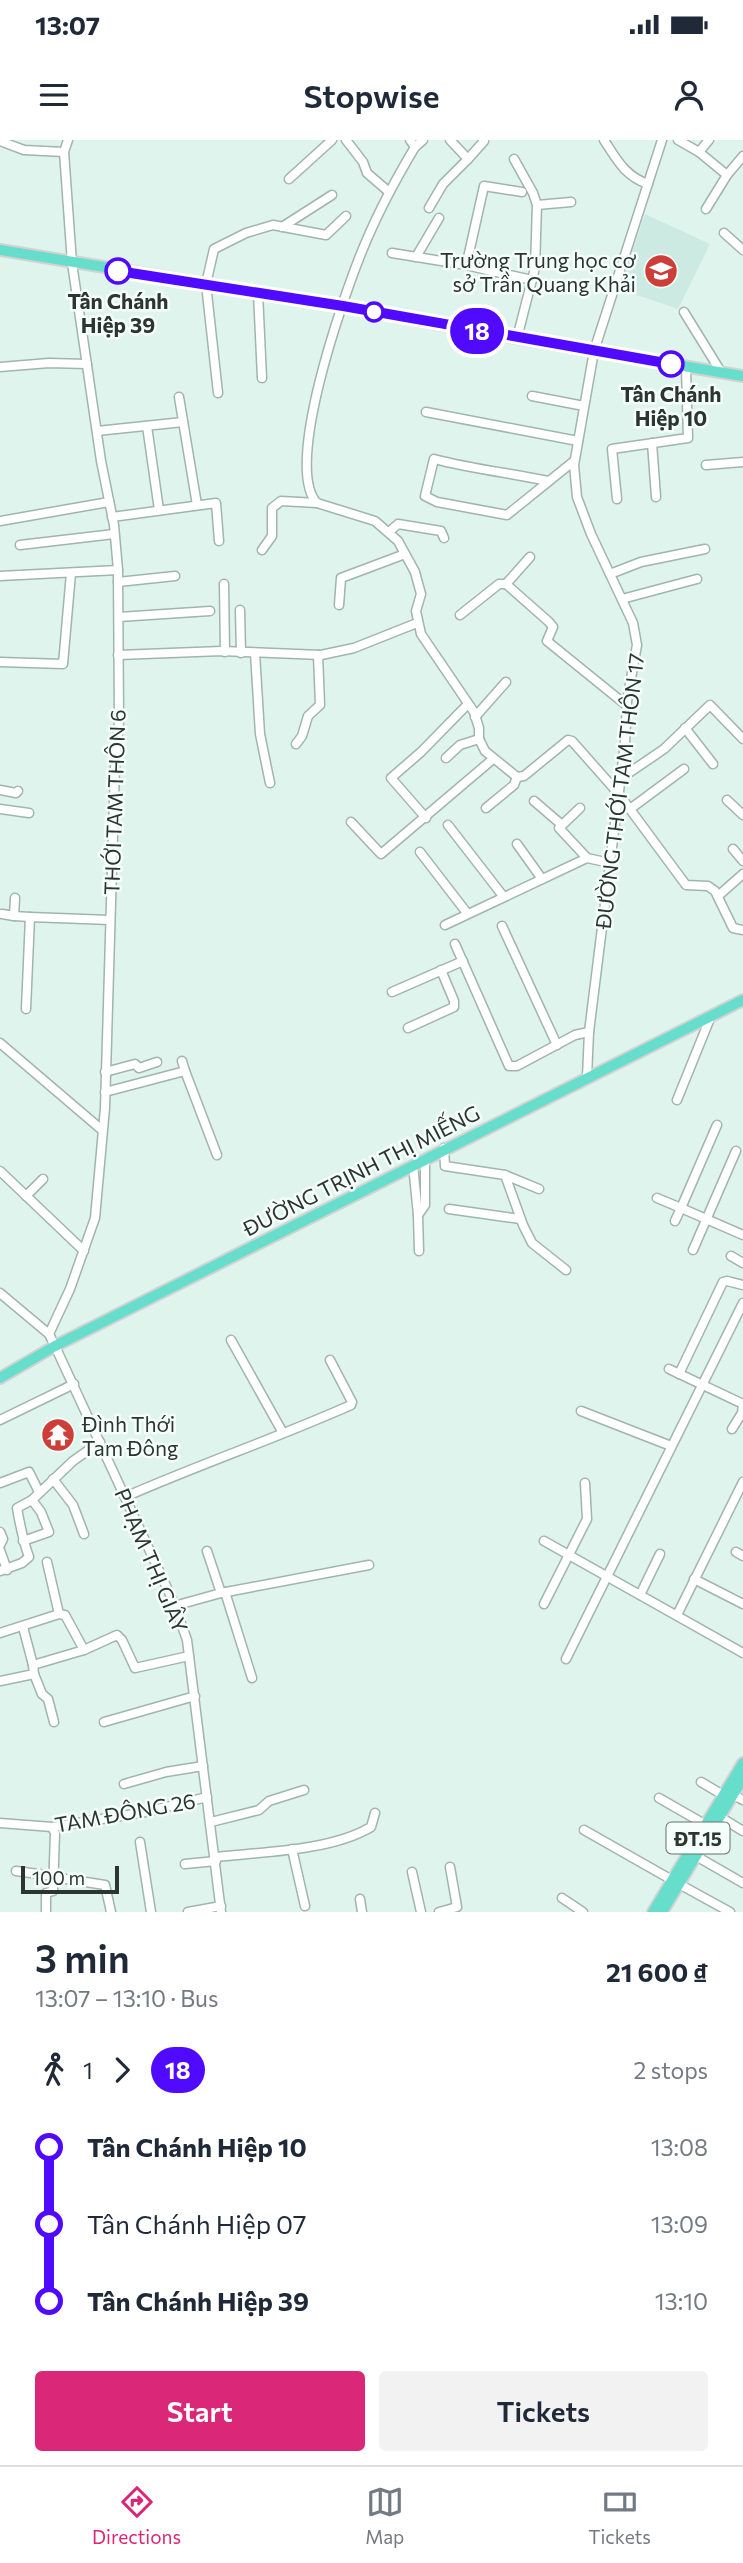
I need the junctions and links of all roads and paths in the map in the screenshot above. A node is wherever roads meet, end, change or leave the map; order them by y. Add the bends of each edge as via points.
1 (68, 140) edge
2 (332, 140) edge
3 (346, 140) edge
4 (423, 140) edge
5 (450, 140) edge
6 (604, 140) edge
7 (662, 140) edge
8 (678, 140) edge
9 (709, 140) edge
10 (0, 141) edge
11 (484, 141) edge
12 (412, 144) edge
13 (64, 152) junction
14 (699, 152) junction
15 (743, 156) edge
16 (468, 159) junction
17 (514, 159) dead end
18 (727, 174) junction
19 (289, 178) dead end
20 (648, 184) junction
21 (389, 192) junction
22 (522, 192) dead end
23 (332, 195) dead end
24 (571, 202) dead end
25 (537, 205) junction
26 (429, 208) dead end
27 (706, 209) dead end
28 (346, 216) dead end
29 (439, 218) dead end
30 (282, 227) junction
31 (724, 233) dead end
32 (0, 250) edge
33 (743, 250) edge
34 (392, 253) dead end
35 (416, 257) junction
36 (467, 262) junction
37 (72, 263) junction
38 (532, 280) junction
39 (206, 284) junction
40 (258, 293) junction
41 (343, 306) junction
42 (684, 312) dead end
43 (517, 338) junction
44 (594, 351) junction
45 (87, 364) junction
46 (0, 367) edge
47 (686, 367) junction
48 (721, 372) junction
49 (743, 376) edge
50 (262, 377) dead end
51 (218, 393) dead end
52 (532, 396) dead end
53 (179, 397) dead end
54 (584, 407) junction
55 (426, 412) dead end
56 (183, 422) junction
57 (147, 426) junction
58 (97, 431) junction
59 (578, 441) junction
60 (652, 443) junction
61 (574, 461) junction
62 (743, 462) edge
63 (706, 465) dead end
64 (548, 481) junction
65 (656, 497) dead end
66 (617, 499) dead end
67 (109, 502) junction
68 (317, 503) junction
69 (197, 505) junction
70 (159, 510) junction
71 (112, 517) junction
72 (0, 521) edge
73 (389, 532) junction
74 (114, 534) junction
75 (444, 538) dead end
76 (219, 541) dead end
77 (20, 545) dead end
78 (705, 549) dead end
79 (262, 550) dead end
80 (405, 554) junction
81 (530, 557) dead end
82 (118, 570) junction
83 (71, 573) junction
84 (610, 574) junction
85 (0, 576) edge
86 (175, 576) dead end
87 (697, 579) dead end
88 (118, 582) junction
89 (224, 584) dead end
90 (506, 584) junction
91 (622, 600) junction
92 (339, 605) dead end
93 (240, 610) dead end
94 (210, 611) dead end
95 (460, 615) dead end
96 (119, 617) junction
97 (417, 623) junction
98 (225, 652) junction
99 (241, 653) junction
100 (255, 653) junction
101 (318, 654) junction
102 (118, 655) junction
103 (0, 662) edge
104 (506, 681) dead end
105 (468, 704) junction
106 (626, 705) junction
107 (475, 717) junction
108 (685, 728) junction
109 (479, 739) junction
110 (743, 739) edge
111 (296, 744) dead end
112 (446, 758) dead end
113 (493, 759) junction
114 (713, 764) dead end
115 (684, 769) dead end
116 (517, 777) junction
117 (620, 779) junction
118 (270, 783) dead end
119 (0, 790) edge
120 (18, 791) dead end
121 (618, 793) junction
122 (727, 800) dead end
123 (534, 801) dead end
124 (486, 808) dead end
125 (580, 808) dead end
126 (630, 808) junction
127 (0, 809) edge
128 (29, 813) dead end
129 (743, 815) edge
130 (426, 818) junction
131 (351, 822) dead end
132 (449, 825) dead end
133 (562, 825) junction
134 (517, 844) dead end
135 (733, 849) dead end
136 (420, 852) dead end
137 (587, 858) junction
138 (743, 862) edge
139 (610, 863) junction
140 (743, 874) edge
141 (542, 879) junction
142 (503, 896) junction
143 (718, 896) junction
144 (15, 898) dead end
145 (467, 913) junction
146 (2, 914) dead end
147 (14, 916) junction
148 (30, 917) junction
149 (110, 920) junction
150 (445, 925) dead end
151 (502, 926) dead end
152 (743, 930) edge
153 (455, 944) dead end
154 (463, 961) junction
155 (441, 970) junction
156 (392, 992) dead end
157 (743, 1000) edge
158 (26, 1009) dead end
159 (711, 1016) junction
160 (408, 1028) dead end
161 (589, 1032) junction
162 (0, 1043) edge
163 (556, 1045) junction
164 (182, 1061) dead end
165 (157, 1062) dead end
166 (185, 1071) junction
167 (105, 1072) junction
168 (587, 1077) junction
169 (105, 1092) junction
170 (677, 1100) dead end
171 (717, 1125) dead end
172 (102, 1129) junction
173 (444, 1148) junction
174 (736, 1151) dead end
175 (217, 1155) dead end
176 (425, 1159) junction
177 (413, 1165) junction
178 (0, 1171) edge
179 (505, 1175) junction
180 (43, 1179) dead end
181 (539, 1189) dead end
182 (26, 1196) junction
183 (657, 1198) dead end
184 (681, 1208) junction
185 (449, 1209) dead end
186 (418, 1215) junction
187 (520, 1219) junction
188 (706, 1219) junction
189 (675, 1221) dead end
190 (743, 1236) edge
191 (693, 1250) dead end
192 (84, 1251) junction
193 (419, 1251) dead end
194 (731, 1256) dead end
195 (743, 1263) edge
196 (566, 1270) dead end
197 (743, 1285) edge
198 (0, 1293) edge
199 (743, 1303) edge
200 (49, 1334) junction
201 (231, 1340) dead end
202 (55, 1346) junction
203 (330, 1360) dead end
204 (669, 1369) dead end
205 (680, 1374) junction
206 (0, 1378) edge
207 (74, 1384) junction
208 (702, 1385) junction
209 (743, 1404) edge
210 (581, 1411) dead end
211 (0, 1420) edge
212 (732, 1429) dead end
213 (280, 1434) junction
214 (100, 1442) junction
215 (671, 1446) junction
216 (53, 1479) junction
217 (743, 1482) edge
218 (0, 1483) edge
219 (585, 1483) dead end
220 (39, 1492) junction
221 (125, 1497) junction
222 (32, 1500) junction
223 (0, 1532) edge
224 (84, 1534) dead end
225 (23, 1541) junction
226 (547, 1542) dead end
227 (0, 1548) edge
228 (207, 1551) dead end
229 (660, 1554) dead end
230 (569, 1555) junction
231 (47, 1562) dead end
232 (369, 1564) dead end
233 (3, 1571) edge
234 (608, 1576) junction
235 (694, 1579) junction
236 (223, 1593) junction
237 (640, 1595) junction
238 (544, 1604) dead end
239 (743, 1604) edge
240 (174, 1606) junction
241 (59, 1614) junction
242 (677, 1615) junction
243 (23, 1627) junction
244 (0, 1633) edge
245 (84, 1650) junction
246 (743, 1653) edge
247 (189, 1656) junction
248 (566, 1659) dead end
249 (33, 1670) junction
250 (252, 1678) dead end
251 (0, 1681) edge
252 (195, 1696) junction
253 (54, 1722) dead end
254 (104, 1723) dead end
255 (743, 1763) edge
256 (203, 1766) junction
257 (743, 1778) edge
258 (701, 1782) dead end
259 (124, 1784) dead end
260 (304, 1790) dead end
261 (207, 1797) junction
262 (733, 1797) edge
263 (659, 1798) dead end
264 (375, 1813) dead end
265 (720, 1817) junction
266 (211, 1822) junction
267 (0, 1823) edge
268 (706, 1825) junction
269 (52, 1827) junction
270 (584, 1830) dead end
271 (743, 1831) edge
272 (140, 1842) dead end
273 (292, 1849) junction
274 (696, 1856) junction
275 (216, 1859) junction
276 (185, 1864) dead end
277 (450, 1867) dead end
278 (16, 1871) dead end
279 (412, 1872) dead end
280 (53, 1876) junction
281 (676, 1882) junction
282 (743, 1883) edge
283 (562, 1898) dead end
284 (360, 1899) dead end
285 (305, 1906) dead end
286 (221, 1909) edge
287 (46, 1912) edge
288 (111, 1912) edge
289 (151, 1912) edge
290 (188, 1912) edge
291 (362, 1912) edge
292 (421, 1912) edge
293 (439, 1912) edge
294 (583, 1912) edge
295 (653, 1912) edge
296 (662, 1912) edge
297 (730, 1912) edge

1 - 13 street
2 - 19 street
3 - 21 street via 367,173
4 - 12 street
5 - 16 street
6 - 20 street via 624,170
7 - 20 street, ĐƯỜNG THỚI TAM THÔN 17
8 - 14 street
9 - 14 street
10 - 13 street via 24,150
11 - 16 street
12 - 21 street
13 - 37 street, THỚI TAM THÔN 6
14 - 18 street
15 - 18 street
16 - 26 street via 443,184
17 - 25 street
18 - 27 street
20 - 44 street, ĐƯỜNG THỚI TAM THÔN 17
21 - 41 street
22 - 36 street via 484,186
23 - 30 street
24 - 25 street
25 - 38 street
28 - 30 street via 326,235
29 - 35 street
30 - 39 street via 246,233 214,249
31 - 33 street
32 - 37 main road
34 - 35 street
35 - 36 street
36 - 38 street
37 - 39 main road
37 - 45 street, THỚI TAM THÔN 6
38 - 43 street
39 - 40 main road
39 - 51 street
40 - 41 main road
40 - 50 street
41 - 43 main road
41 - 68 street via 307,439 306,461 312,498
42 - 48 street
43 - 44 main road
44 - 47 main road
44 - 54 street, ĐƯỜNG THỚI TAM THÔN 17
45 - 46 street
45 - 58 street, THỚI TAM THÔN 6
47 - 48 main road
47 - 60 street via 688,438
48 - 49 main road
52 - 54 street
53 - 56 street
54 - 59 street, ĐƯỜNG THỚI TAM THÔN 17
55 - 59 street
56 - 57 street
56 - 69 street
57 - 58 street
57 - 70 street
58 - 67 street, THỚI TAM THÔN 6
59 - 61 street, ĐƯỜNG THỚI TAM THÔN 17
60 - 65 street
60 - 66 street via 612,449
61 - 64 street
61 - 84 street, ĐƯỜNG THỚI TAM THÔN 17 via 577,497
62 - 63 street
64 - 64 street via 507,515 425,496 434,459
67 - 71 street, THỚI TAM THÔN 6
67 - 72 street
68 - 73 street via 355,513
68 - 79 street via 276,503 272,536
69 - 70 street
69 - 76 street via 216,503
70 - 71 street
71 - 74 street, THỚI TAM THÔN 6
73 - 75 street via 398,524 441,531
73 - 80 street
74 - 77 street
74 - 82 street, THỚI TAM THÔN 6
78 - 84 street via 641,562
80 - 92 street via 341,578
80 - 97 street via 421,594
81 - 90 street
82 - 83 street
82 - 88 street, THỚI TAM THÔN 6
83 - 85 street
83 - 103 street via 63,664
84 - 91 street, ĐƯỜNG THỚI TAM THÔN 17
86 - 88 street
87 - 91 street
88 - 96 street, THỚI TAM THÔN 6
89 - 98 street
90 - 95 street via 499,584
90 - 106 street via 553,627 547,641
91 - 106 street, ĐƯỜNG THỚI TAM THÔN 17 via 637,645
93 - 99 street
94 - 96 street
96 - 102 street, THỚI TAM THÔN 6
97 - 101 street via 354,648
97 - 105 street
98 - 99 street
98 - 102 street
99 - 100 street
100 - 101 street
100 - 118 street via 260,734
101 - 111 street via 320,705 308,716
102 - 149 street, THỚI TAM THÔN 6
104 - 107 street
105 - 107 street
105 - 130 street via 391,778
106 - 117 street, ĐƯỜNG THỚI TAM THÔN 17
107 - 109 street
108 - 110 street via 710,705
108 - 114 street
108 - 117 street via 664,749
109 - 112 street via 460,745
109 - 113 street
113 - 116 street
113 - 130 street
115 - 126 street
116 - 121 street via 568,740
116 - 124 street via 514,785
117 - 121 street, ĐƯỜNG THỚI TAM THÔN 17
119 - 120 street
121 - 126 street
121 - 139 street, ĐƯỜNG THỚI TAM THÔN 17
122 - 129 street
123 - 133 street
125 - 133 street
126 - 143 street via 687,885 708,886
127 - 128 street
130 - 131 street via 381,854
132 - 142 street
133 - 137 street via 559,828
134 - 141 street
135 - 138 street
136 - 145 street
137 - 139 street
137 - 141 street
139 - 161 street, ĐƯỜNG THỚI TAM THÔN 17
140 - 143 street
141 - 142 street
142 - 145 street
143 - 152 street via 733,928
144 - 147 street
145 - 150 street
146 - 147 street
147 - 148 street
148 - 149 street
148 - 158 street
149 - 167 street, THỚI TAM THÔN 6
151 - 163 street
153 - 154 street
154 - 155 street
154 - 163 street via 509,1066
155 - 156 street
155 - 160 street via 454,1007
157 - 159 main road, ĐƯỜNG TRỊNH THỊ MIẾNG
159 - 168 main road, ĐƯỜNG TRỊNH THỊ MIẾNG
159 - 170 street
161 - 163 street
161 - 168 street, ĐƯỜNG THỚI TAM THÔN 17
162 - 172 street
164 - 166 street
165 - 167 street
166 - 169 street
166 - 175 street
167 - 169 street, THỚI TAM THÔN 6
168 - 173 main road, ĐƯỜNG TRỊNH THỊ MIẾNG
169 - 172 street, THỚI TAM THÔN 6
171 - 184 street
172 - 192 street, THỚI TAM THÔN 6 via 95,1218
173 - 176 main road, ĐƯỜNG TRỊNH THỊ MIẾNG
173 - 179 street via 445,1166
174 - 188 street
176 - 177 main road, ĐƯỜNG TRỊNH THỊ MIẾNG
176 - 186 street via 425,1205
177 - 186 street
177 - 202 main road, ĐƯỜNG TRỊNH THỊ MIẾNG
178 - 182 street
179 - 181 street
179 - 187 street
180 - 182 street
182 - 192 street
183 - 184 street
184 - 188 street
184 - 189 street
185 - 187 street
186 - 193 street
187 - 196 street via 532,1243
188 - 190 street
188 - 191 street
192 - 200 street, THỚI TAM THÔN 6
194 - 195 street
197 - 205 street via 723,1282
198 - 200 street
199 - 208 street
200 - 202 street
201 - 213 street
202 - 206 main road, ĐƯỜNG TRỊNH THỊ MIẾNG
202 - 207 street, PHẠM THỊ GIÂY
203 - 213 street via 352,1404
204 - 205 street
205 - 208 street
207 - 211 street
207 - 214 street, PHẠM THỊ GIÂY
208 - 209 street
208 - 215 street
209 - 212 street
210 - 215 street
213 - 221 street
214 - 216 street
214 - 221 street, PHẠM THỊ GIÂY
215 - 234 street
216 - 220 street
216 - 224 street via 73,1505
217 - 235 street
218 - 220 street via 29,1472
219 - 230 street via 587,1519
220 - 222 street
221 - 240 street, PHẠM THỊ GIÂY
222 - 225 street via 17,1508
222 - 225 street via 49,1532
223 - 227 street
225 - 233 street via 29,1557
226 - 230 street
227 - 233 street
228 - 236 street
229 - 237 street
230 - 234 street
230 - 238 street
231 - 241 street
232 - 236 street
234 - 237 street
234 - 248 street
235 - 239 street
235 - 242 street
236 - 240 street
236 - 250 street
237 - 242 street
240 - 247 street, PHẠM THỊ GIÂY
241 - 243 street
241 - 245 street via 65,1615
242 - 246 street
243 - 244 street
243 - 249 street
245 - 247 street via 117,1636 135,1668
245 - 249 street
247 - 252 street, PHẠM THỊ GIÂY
249 - 251 street
249 - 253 street
252 - 254 street
252 - 256 street, PHẠM THỊ GIÂY
255 - 262 main road, ĐT.15
256 - 259 street
256 - 261 street, PHẠM THỊ GIÂY
257 - 262 main road, ĐT.15
258 - 262 street
260 - 266 street via 269,1801 259,1810
261 - 266 street, PHẠM THỊ GIÂY
261 - 269 street, TAM ĐÔNG 26
262 - 265 main road, ĐT.15
262 - 268 main road, ĐT.15
263 - 268 street
264 - 273 street via 371,1827 355,1836
265 - 271 street
265 - 274 main road, ĐT.15
266 - 275 street, PHẠM THỊ GIÂY
267 - 269 street, TAM ĐÔNG 26
268 - 281 main road, ĐT.15
269 - 280 street
270 - 281 street
272 - 289 street
273 - 275 street
273 - 285 street
274 - 281 main road, ĐT.15
274 - 282 street
275 - 276 street
275 - 286 street, PHẠM THỊ GIÂY
277 - 293 street via 457,1907
278 - 280 street
279 - 292 street
280 - 287 street via 53,1891 46,1893
280 - 288 street via 105,1885
281 - 295 main road, ĐT.15
281 - 296 main road, ĐT.15
281 - 297 street
283 - 294 street
284 - 291 street
286 - 290 street

